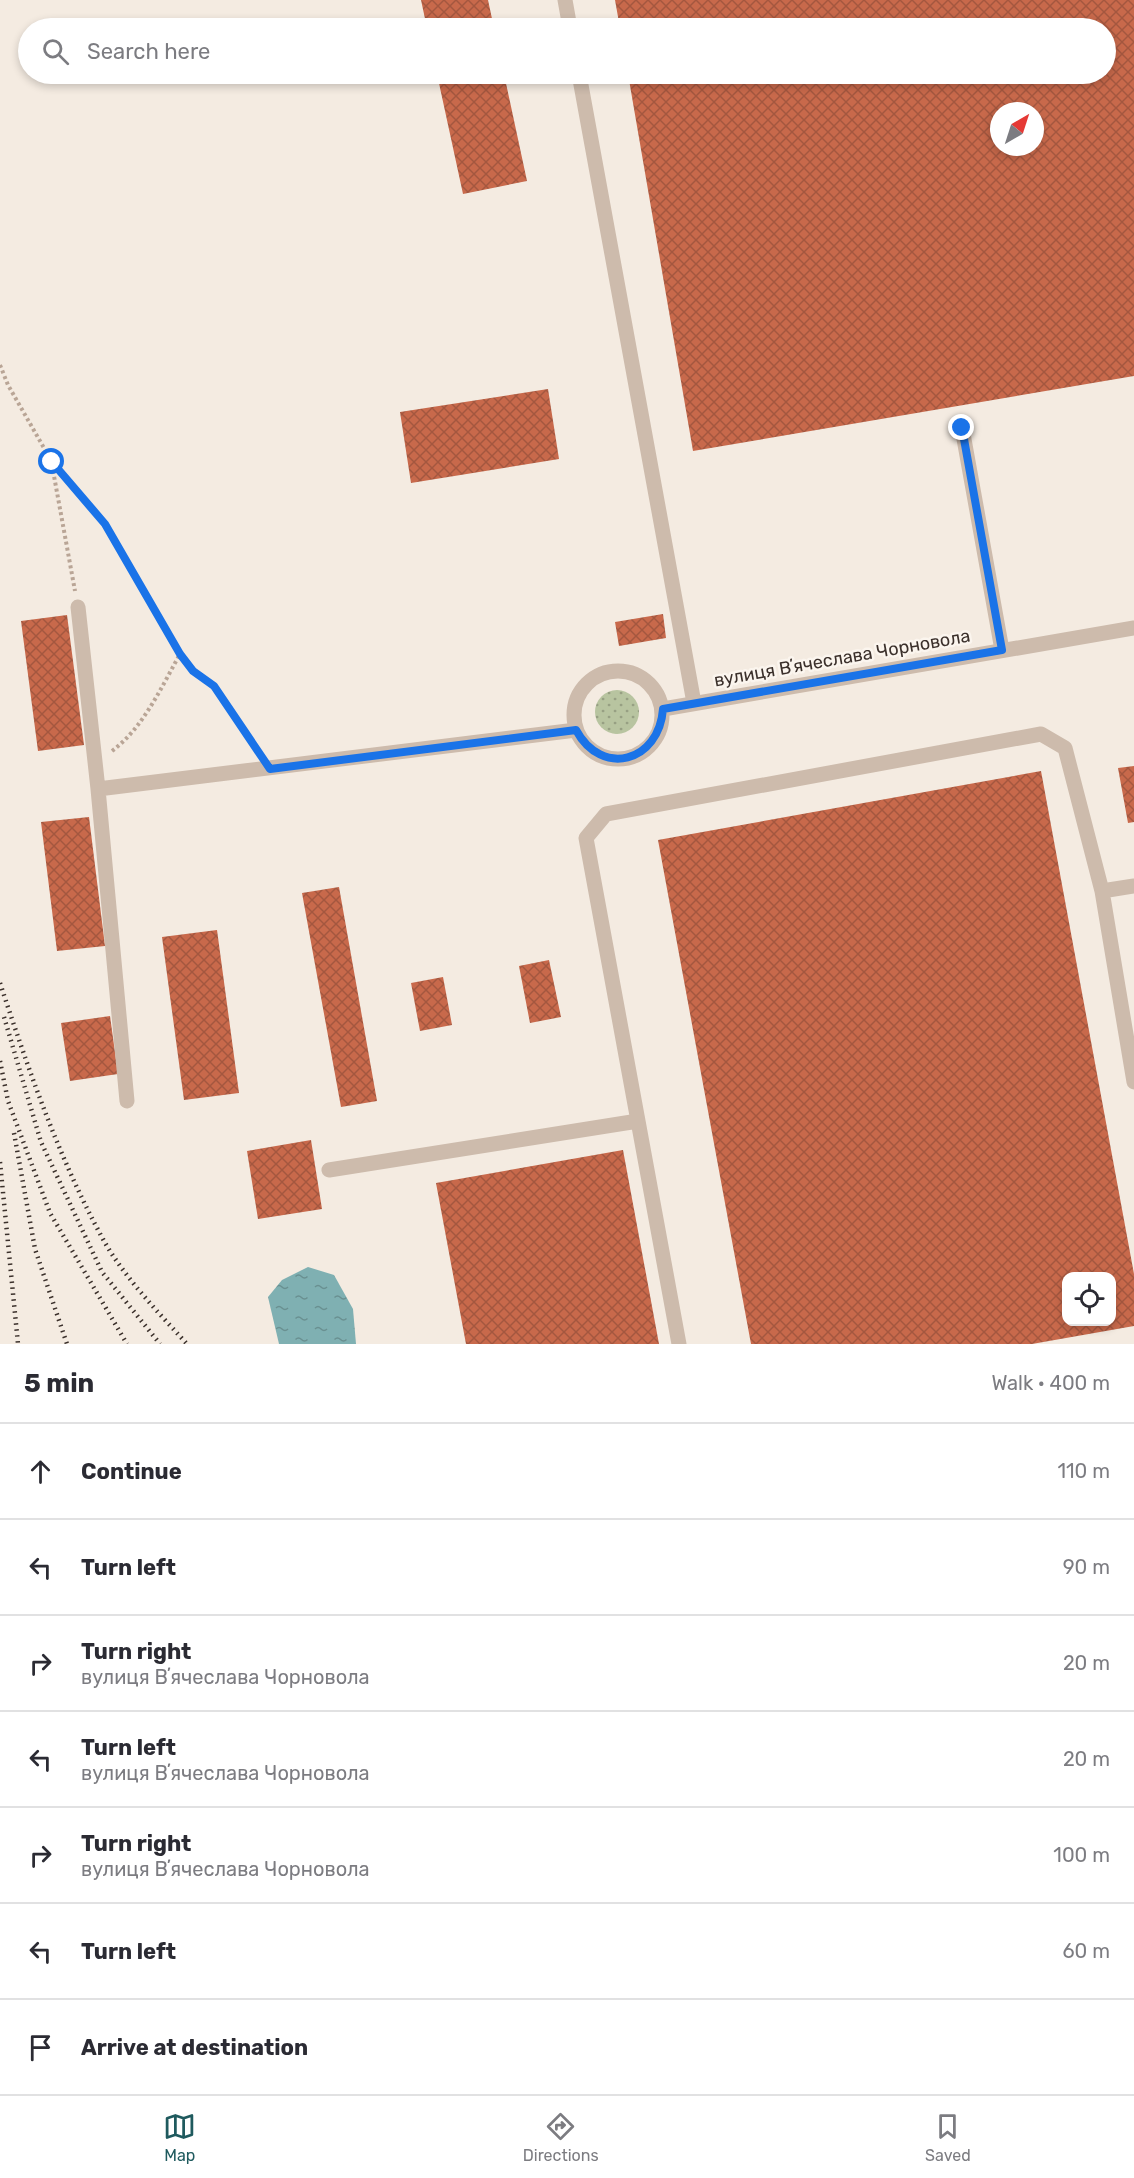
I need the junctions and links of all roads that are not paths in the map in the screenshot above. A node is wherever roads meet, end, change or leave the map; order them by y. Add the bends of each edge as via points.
1 (565, 0) edge
2 (568, 18) edge
3 (581, 84) edge
4 (962, 428) dead end
5 (78, 607) road end
6 (1134, 628) edge
7 (1002, 650) junction
8 (694, 703) junction
9 (663, 709) junction
10 (576, 730) junction
11 (98, 789) junction
12 (1134, 886) edge
13 (1102, 891) junction
14 (1134, 1082) edge
15 (127, 1101) dead end
16 (638, 1121) junction
17 (329, 1170) dead end
18 (679, 1344) edge

1 - 2 street
3 - 8 street
4 - 7 street
5 - 11 street
6 - 7 street, вулиця Вʼячеслава Чорновола
7 - 8 street, вулиця Вʼячеслава Чорновола
8 - 9 street, вулиця Вʼячеслава Чорновола
9 - 10 street via 657,736 648,747 622,759 594,752
9 - 10 street via 647,682 635,674 606,672 593,678 579,694 574,715
10 - 11 street
11 - 15 street
12 - 13 street
13 - 14 street
13 - 16 street via 1065,748 1041,734 606,814 586,838
16 - 17 street
16 - 18 street

